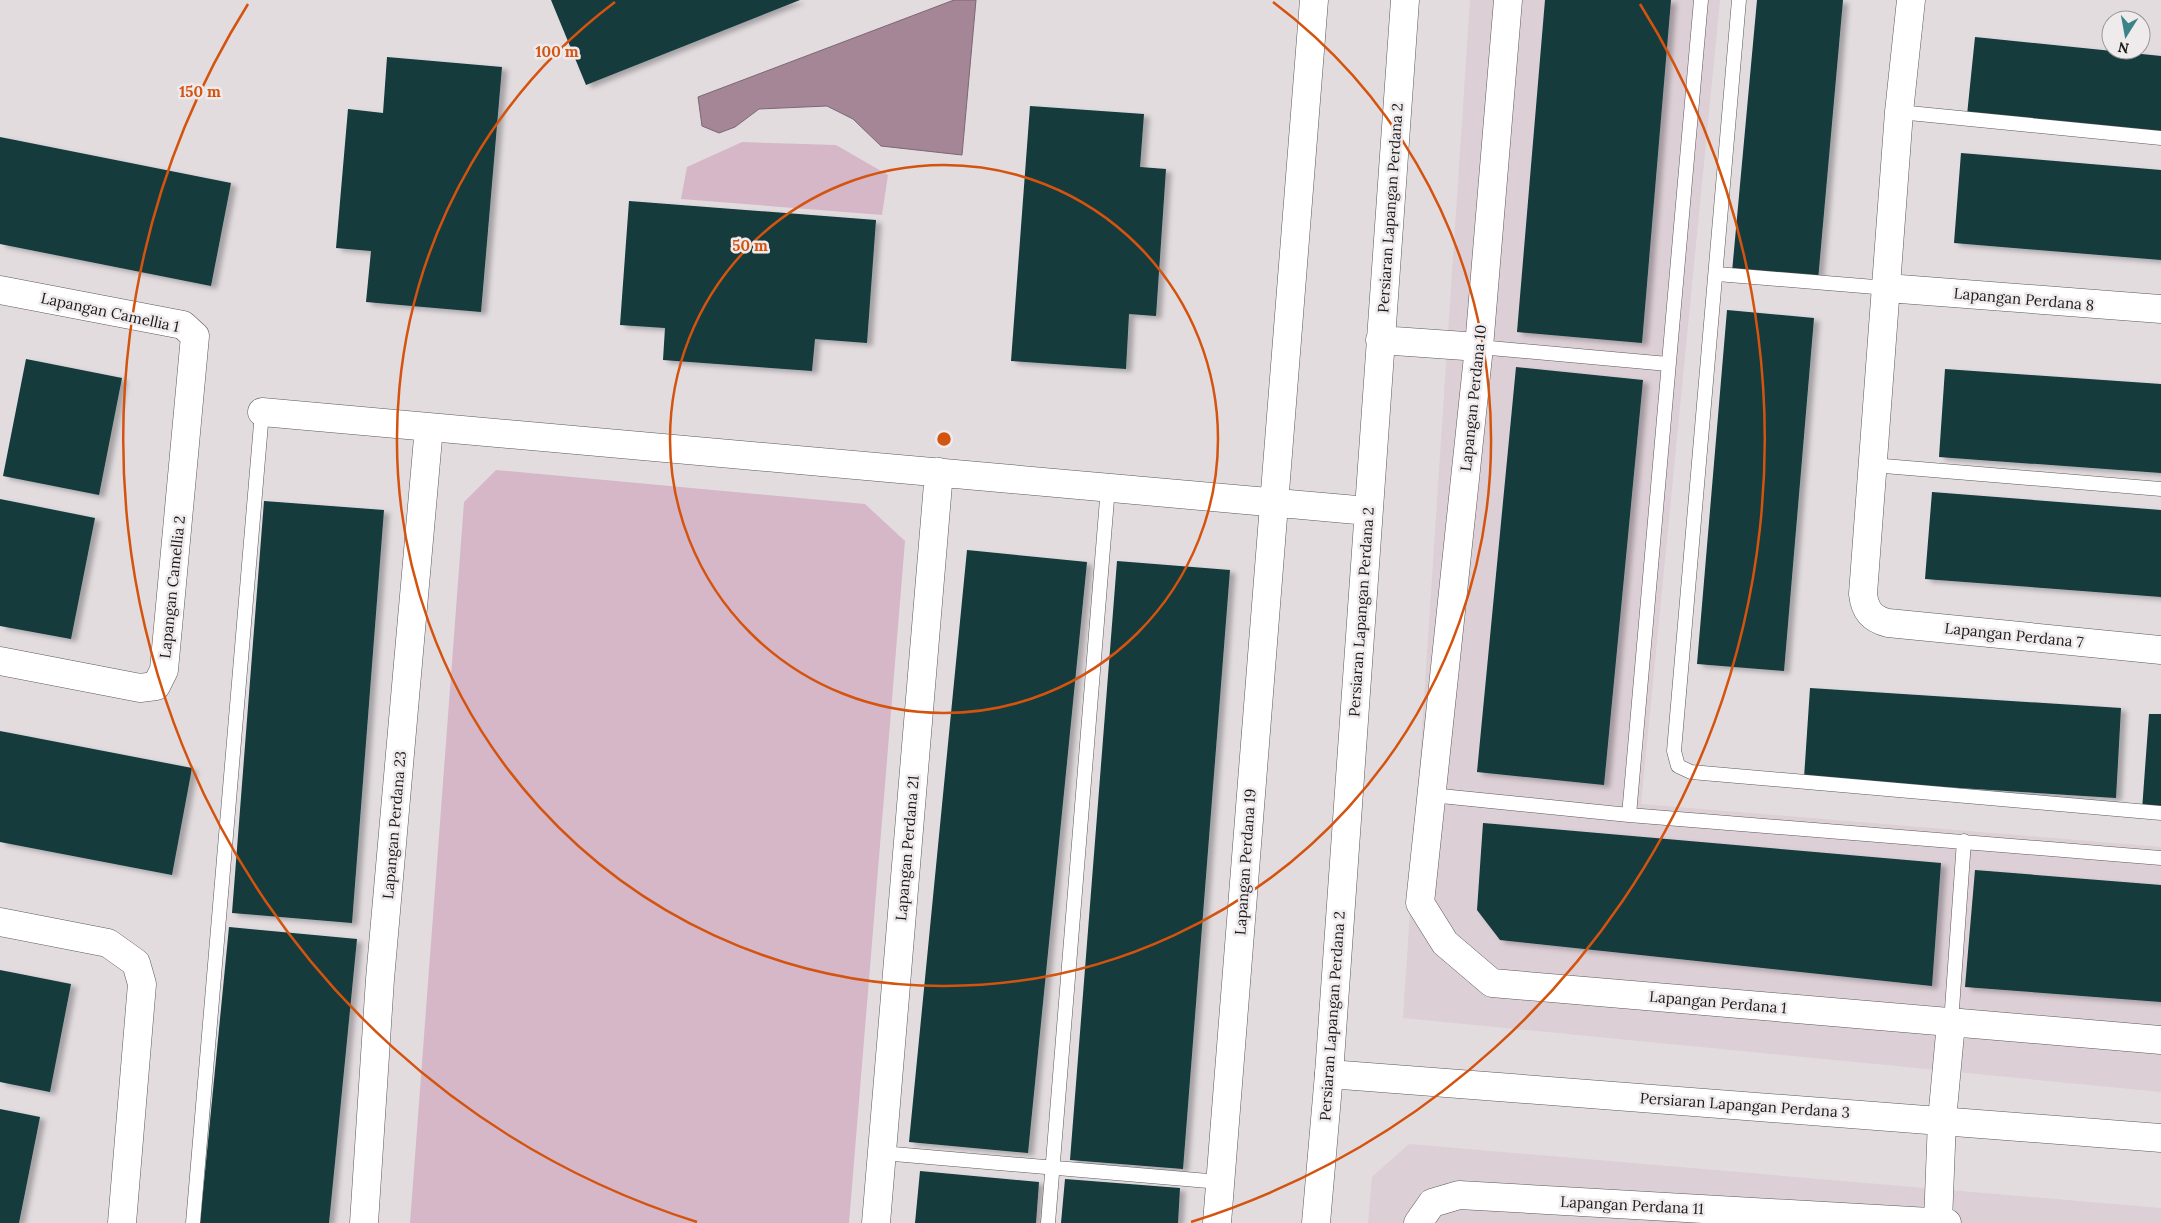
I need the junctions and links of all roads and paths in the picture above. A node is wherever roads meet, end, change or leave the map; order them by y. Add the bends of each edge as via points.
1 (1314, 0) edge
2 (1405, 0) edge
3 (1508, 0) edge
4 (1701, 0) edge
5 (1739, 0) edge
6 (1911, 0) edge
7 (1899, 112) junction
8 (2161, 138) edge
9 (1717, 274) junction
10 (1887, 288) junction
11 (0, 290) edge
12 (2161, 310) edge
13 (1380, 340) junction
14 (1479, 347) junction
15 (194, 358) joint
16 (1668, 364) junction
17 (262, 412) joint
18 (429, 427) junction
19 (1872, 465) junction
20 (939, 472) junction
21 (1108, 487) junction
22 (2161, 489) edge
23 (1273, 502) junction
24 (1368, 511) junction
25 (2161, 650) edge
26 (0, 661) edge
27 (1431, 795) junction
28 (2161, 813) edge
29 (1628, 814) junction
30 (1964, 841) junction
31 (2161, 858) edge
32 (0, 922) edge
33 (1951, 1023) junction
34 (2161, 1040) edge
35 (1329, 1074) junction
36 (1942, 1120) junction
37 (2161, 1138) edge
38 (882, 1153) junction
39 (1052, 1167) junction
40 (1220, 1182) junction
41 (122, 1223) edge
42 (193, 1223) edge
43 (364, 1223) edge
44 (876, 1223) edge
45 (1048, 1223) edge
46 (1217, 1223) edge
47 (1316, 1223) edge
48 (1418, 1223) edge
49 (1938, 1223) edge
50 (1946, 1223) edge

1 - 23 street, Lapangan Perdana 19
2 - 13 street, Persiaran Lapangan Perdana 2
3 - 14 street, Lapangan Perdana 10
4 - 16 lane
5 - 9 lane
6 - 7 street
7 - 8 lane
7 - 10 street
9 - 10 lane
9 - 28 lane via 1674,751 1678,766 1690,772
10 - 12 street, Lapangan Perdana 8
10 - 19 street
11 - 15 street, Lapangan Camellia 1 via 183,325 195,336
13 - 14 street
13 - 24 street, Persiaran Lapangan Perdana 2
14 - 16 lane
14 - 27 street, Lapangan Perdana 10
15 - 26 street, Lapangan Camellia 2 via 164,670 156,686 140,688
16 - 29 lane
17 - 18 street
17 - 42 lane
18 - 20 street
18 - 43 street, Lapangan Perdana 23 via 380,979
19 - 22 lane
19 - 25 street, Lapangan Perdana 7 via 1862,594 1869,614 1877,620
20 - 21 street
20 - 38 street, Lapangan Perdana 21
21 - 23 street
21 - 39 lane
23 - 24 street
23 - 40 street, Lapangan Perdana 19
24 - 35 street, Persiaran Lapangan Perdana 2
27 - 29 lane
27 - 33 street, Lapangan Perdana 1 via 1420,903 1445,944 1492,983
29 - 30 lane
30 - 31 lane
30 - 33 lane
32 - 41 street via 108,942 136,963 142,984
33 - 34 street, Lapangan Perdana 1
33 - 36 street
35 - 36 street, Persiaran Lapangan Perdana 3
35 - 47 street, Persiaran Lapangan Perdana 2
36 - 37 street, Persiaran Lapangan Perdana 3
36 - 49 street
38 - 39 lane
38 - 44 street, Lapangan Perdana 21
39 - 40 lane
39 - 45 lane
40 - 46 street, Lapangan Perdana 19
48 - 49 street, Lapangan Perdana 11 via 1432,1203 1459,1195
49 - 50 street, Lapangan Perdana 11

